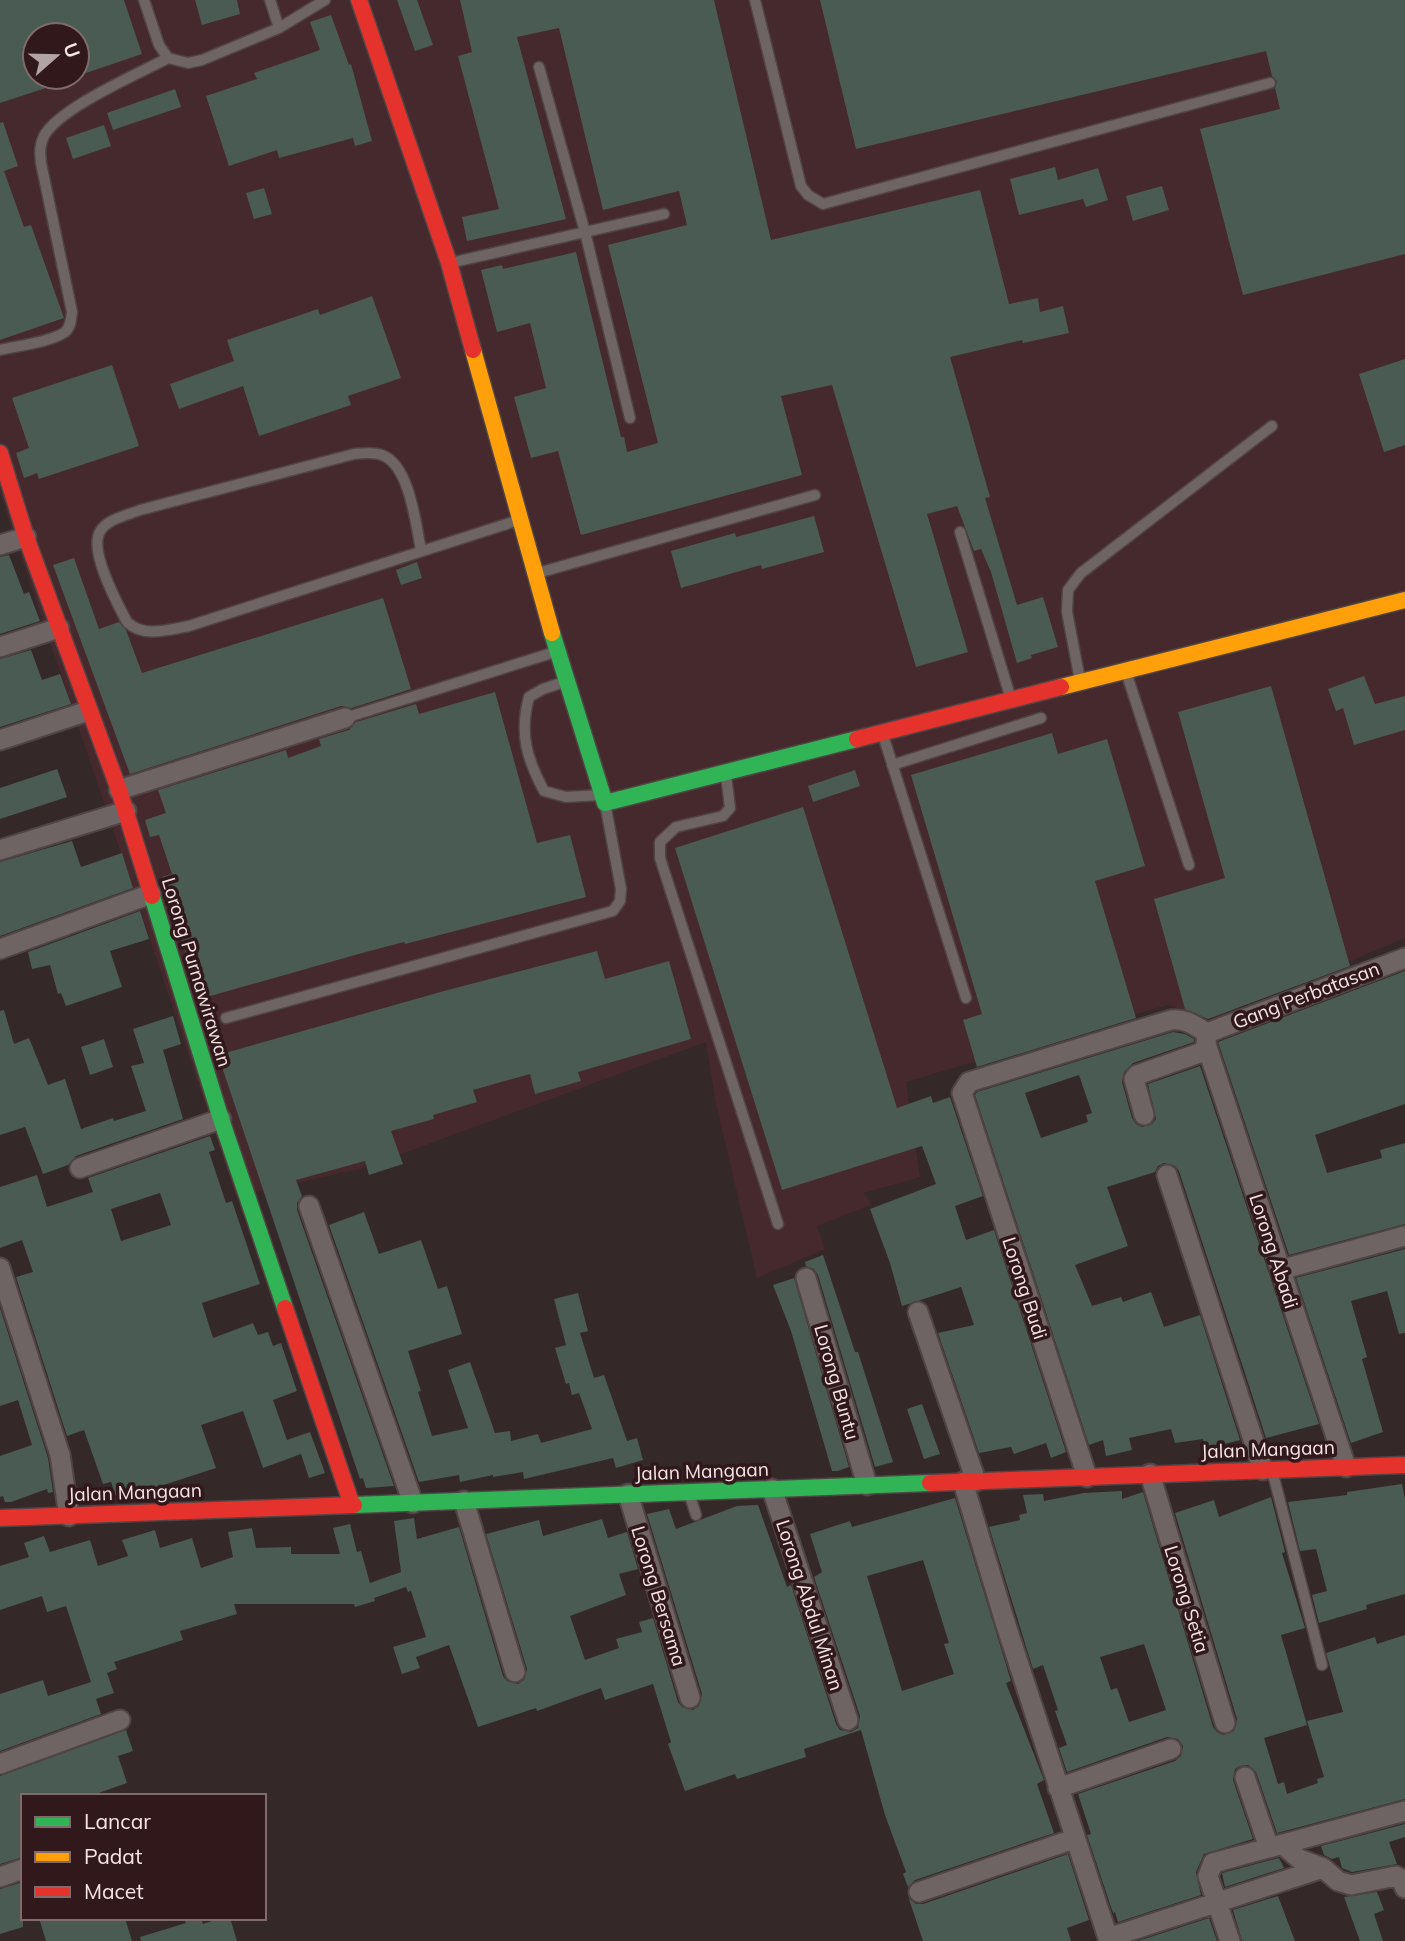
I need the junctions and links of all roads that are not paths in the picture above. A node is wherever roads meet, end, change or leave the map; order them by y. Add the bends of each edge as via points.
1 (144, 0) edge
2 (270, 0) edge
3 (325, 0) edge
4 (359, 0) edge
5 (755, 0) edge
6 (279, 28) junction
7 (168, 58) junction
8 (539, 67) dead end
9 (1270, 83) dead end
10 (664, 214) dead end
11 (585, 232) junction
12 (449, 263) junction
13 (0, 351) edge
14 (630, 418) dead end
15 (1272, 426) dead end
16 (0, 453) edge
17 (815, 495) dead end
18 (519, 520) junction
19 (960, 532) dead end
20 (26, 537) junction
21 (0, 545) edge
22 (421, 550) junction
23 (534, 575) junction
24 (1405, 600) edge
25 (59, 628) junction
26 (0, 647) edge
27 (558, 651) junction
28 (1125, 671) junction
29 (567, 681) junction
30 (1080, 682) junction
31 (1012, 700) junction
32 (89, 711) junction
33 (345, 718) joint
34 (1041, 718) dead end
35 (882, 733) junction
36 (0, 740) edge
37 (892, 765) junction
38 (725, 773) junction
39 (119, 790) junction
40 (604, 799) junction
41 (126, 811) junction
42 (0, 850) edge
43 (1189, 865) dead end
44 (151, 894) junction
45 (0, 949) edge
46 (1405, 958) edge
47 (966, 998) dead end
48 (226, 1018) dead end
49 (1208, 1042) junction
50 (1144, 1115) dead end
51 (221, 1119) junction
52 (80, 1168) dead end
53 (1167, 1175) dead end
54 (309, 1206) dead end
55 (778, 1224) dead end
56 (1405, 1236) edge
57 (0, 1268) edge
58 (1279, 1270) junction
59 (806, 1278) dead end
60 (918, 1312) dead end
61 (1405, 1465) edge
62 (1346, 1467) junction
63 (1267, 1470) junction
64 (1150, 1474) junction
65 (1087, 1477) junction
66 (969, 1481) junction
67 (867, 1485) junction
68 (772, 1489) junction
69 (689, 1492) junction
70 (628, 1494) junction
71 (464, 1501) junction
72 (413, 1503) junction
73 (352, 1505) junction
74 (696, 1515) dead end
75 (69, 1516) junction
76 (0, 1518) edge
77 (1322, 1665) dead end
78 (515, 1672) dead end
79 (690, 1698) dead end
80 (120, 1720) dead end
81 (848, 1720) dead end
82 (1225, 1723) dead end
83 (1171, 1749) dead end
84 (0, 1764) edge
85 (1245, 1777) dead end
86 (1058, 1788) junction
87 (1405, 1811) edge
88 (1074, 1839) junction
89 (1275, 1846) junction
90 (1323, 1868) junction
91 (21, 1870) edge
92 (0, 1877) edge
93 (1405, 1888) edge
94 (919, 1892) dead end
95 (1216, 1902) junction
96 (1108, 1939) edge
97 (1230, 1941) edge

1 - 7 lane
2 - 6 lane
3 - 6 lane
4 - 12 street
5 - 9 lane via 801,186 824,204
6 - 7 lane via 202,60 188,63
7 - 13 lane via 66,114 45,134 41,163 72,312 70,325 53,337
8 - 11 lane
10 - 11 lane
11 - 12 lane
11 - 14 lane
12 - 18 street
15 - 30 lane via 1081,573 1068,590 1067,612
16 - 20 street, Lorong Purnawirawan
17 - 23 lane
18 - 22 lane
18 - 23 street
19 - 31 lane
20 - 21 street
20 - 25 street, Lorong Purnawirawan
22 - 22 lane via 401,475 394,463 370,453 140,510 101,528 96,540 127,622 146,632 188,626
23 - 27 street
24 - 28 street
25 - 26 street
25 - 32 street, Lorong Purnawirawan
27 - 29 street
27 - 33 lane
28 - 30 street
28 - 43 lane
29 - 40 street
29 - 40 lane via 528,697 524,733 529,764 544,791
30 - 31 street
31 - 35 street
32 - 36 street
32 - 39 street, Lorong Purnawirawan
33 - 39 street
34 - 37 lane
35 - 37 lane
35 - 38 street
37 - 47 lane
38 - 40 street
38 - 55 lane via 730,808 723,816 676,827 660,842 660,859
39 - 41 street, Lorong Purnawirawan
40 - 48 lane via 621,889 613,911
41 - 42 street
41 - 44 street, Lorong Purnawirawan
44 - 45 street
44 - 51 street, Lorong Purnawirawan
46 - 49 street, Gang Perbatasan
49 - 50 street, Gang Perbatasan via 1137,1075 1133,1084
49 - 58 street, Lorong Abadi
49 - 65 street, Lorong Budi via 1189,1021 1171,1020 964,1087 963,1098
51 - 52 street
51 - 73 street, Lorong Purnawirawan
53 - 63 street
54 - 72 street
56 - 58 street
57 - 75 street via 60,1455
58 - 62 street, Lorong Abadi
59 - 67 street, Lorong Buntu
60 - 66 street
61 - 62 street, Jalan Mangaan
62 - 63 street, Jalan Mangaan
63 - 64 street, Jalan Mangaan
63 - 77 lane
64 - 65 street, Jalan Mangaan
64 - 82 street, Lorong Setia
65 - 66 street, Jalan Mangaan
66 - 67 street, Jalan Mangaan
66 - 86 street via 1004,1622
67 - 68 street, Jalan Mangaan
68 - 69 street, Jalan Mangaan
68 - 81 street, Lorong Abdul Minan
69 - 70 street, Jalan Mangaan
69 - 74 lane
70 - 71 street, Jalan Mangaan
70 - 79 street, Lorong Bersama
71 - 72 street, Jalan Mangaan
71 - 78 street
72 - 73 street, Jalan Mangaan
73 - 75 street, Jalan Mangaan
75 - 76 street, Jalan Mangaan
80 - 84 street
83 - 86 street
85 - 89 street
86 - 88 street
87 - 89 street
88 - 94 street
88 - 96 street
89 - 90 street
89 - 95 street via 1213,1863 1208,1876
90 - 93 street via 1345,1884 1396,1876
90 - 95 street
91 - 92 street
95 - 96 street
95 - 97 street

